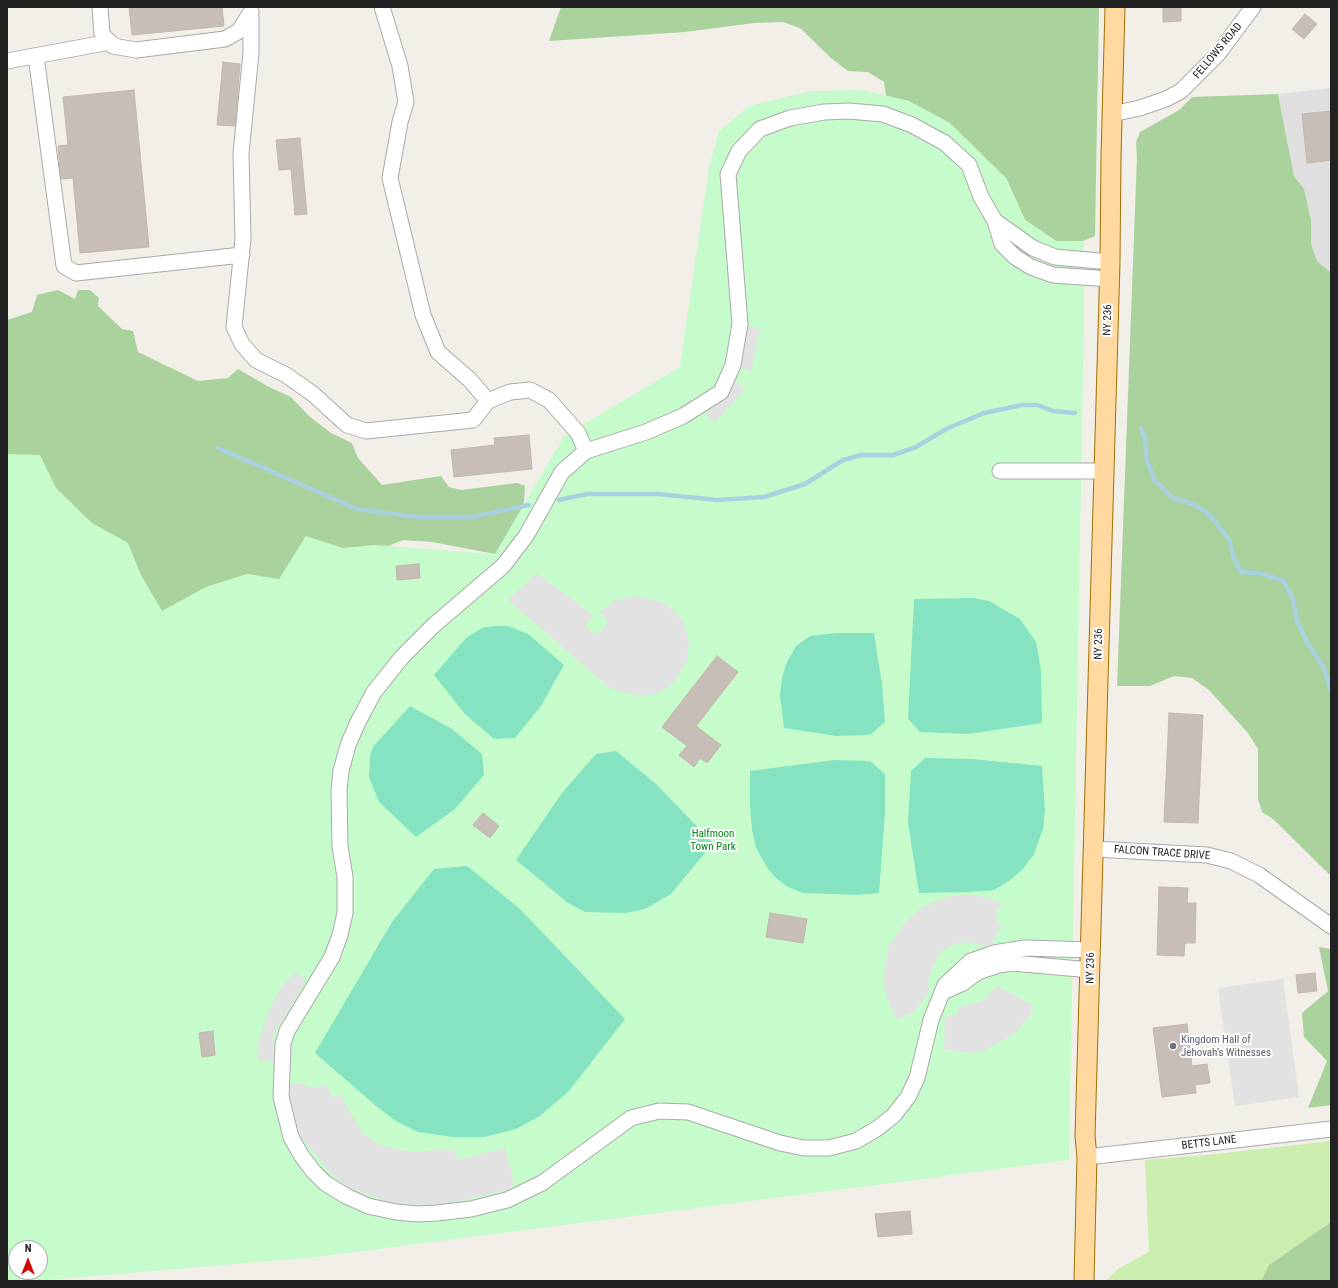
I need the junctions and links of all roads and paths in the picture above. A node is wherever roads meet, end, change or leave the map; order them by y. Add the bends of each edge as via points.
1 (100, 7) edge
2 (382, 7) edge
3 (1115, 7) edge
4 (1253, 7) edge
5 (252, 11) edge
6 (110, 42) junction
7 (36, 56) junction
8 (7, 61) edge
9 (1112, 114) junction
10 (242, 255) junction
11 (1110, 270) junction
12 (488, 401) junction
13 (586, 452) junction
14 (1000, 471) dead end
15 (1104, 471) junction
16 (1094, 849) junction
17 (1331, 926) edge
18 (1091, 950) junction
19 (1091, 970) junction
20 (942, 993) junction
21 (1331, 1129) edge
22 (1087, 1157) junction
23 (1084, 1281) edge

1 - 6 street via 102,34
2 - 12 street via 400,66 406,102 390,178 423,315 438,352 470,380
3 - 9 main road, NY 236 / NY 236
4 - 9 street, FELLOWS ROAD via 1218,54 1181,91 1140,108
5 - 6 street via 239,31 224,39 136,50 113,46
5 - 10 street via 252,53 241,153
6 - 7 street
7 - 8 street
7 - 10 street via 64,266 76,273
9 - 11 main road, NY 236 / NY 236
10 - 12 street via 234,327 242,344 256,360 286,375 313,394 347,425 366,431 473,420
11 - 13 street via 1033,248 995,221 980,197 969,165 945,143 912,125 883,114 850,111 824,112 790,118 760,129 739,151 728,174 740,324 733,365 721,392 683,416 654,429
11 - 15 main road, NY 236 / NY 236
12 - 13 street via 510,392 530,390 549,400 578,433
13 - 20 street via 562,472 526,536 504,566 434,625 402,657 374,692 348,745 339,791 345,913 332,957 293,1018 283,1044 281,1097 291,1137 301,1154 325,1183 346,1196 368,1206 417,1214 471,1209 507,1200 542,1183 619,1125 644,1113 673,1110 688,1112 780,1143 804,1148 829,1148 856,1141 878,1128 894,1115 908,1097 917,1078 931,1020
14 - 15 street
15 - 16 main road, NY 236 / NY 236
16 - 17 street, FALCON TRACE DRIVE via 1207,855 1231,861 1259,875
16 - 18 main road, NY 236 / NY 236
18 - 19 main road, NY 236 / NY 236
18 - 20 street via 1025,948 994,953 971,961 945,985
19 - 20 street via 999,965 978,972
19 - 22 main road, NY 236 / NY 236 via 1085,1136
21 - 22 street, BETTS LANE
22 - 23 main road, NY 236 / NY 236

